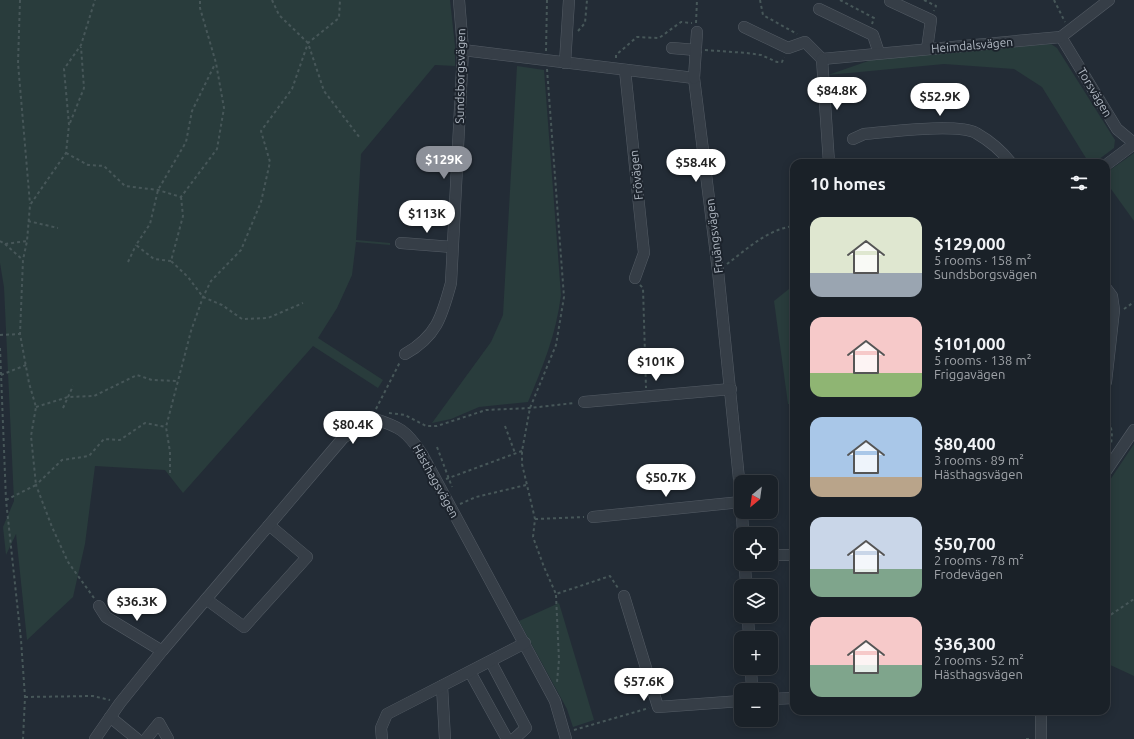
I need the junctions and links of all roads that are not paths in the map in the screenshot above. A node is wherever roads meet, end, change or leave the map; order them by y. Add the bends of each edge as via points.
1 (459, 0) edge
2 (568, 0) edge
3 (1109, 0) edge
4 (890, 1) edge
5 (819, 9) dead end
6 (744, 27) dead end
7 (696, 28) road end
8 (1065, 34) junction
9 (672, 48) dead end
10 (927, 48) junction
11 (463, 50) junction
12 (696, 50) junction
13 (879, 53) junction
14 (822, 59) junction
15 (565, 63) junction
16 (620, 70) junction
17 (694, 78) junction
18 (853, 139) dead end
19 (1134, 143) edge
20 (829, 159) edge
21 (1008, 159) edge
22 (1110, 162) edge
23 (401, 243) dead end
24 (452, 247) junction
25 (635, 278) road end
26 (1110, 293) edge
27 (1110, 344) edge
28 (405, 354) road end
29 (731, 389) junction
30 (584, 402) road end
31 (1134, 430) edge
32 (1110, 464) edge
33 (739, 475) edge
34 (734, 503) edge
35 (593, 516) road end
36 (269, 525) junction
37 (790, 554) edge
38 (778, 555) edge
39 (624, 596) road end
40 (206, 599) junction
41 (99, 606) road end
42 (525, 643) junction
43 (162, 651) junction
44 (491, 662) junction
45 (470, 672) junction
46 (442, 686) junction
47 (790, 698) edge
48 (778, 699) edge
49 (734, 701) edge
50 (1041, 715) edge
51 (110, 717) junction
52 (566, 736) edge
53 (94, 739) edge
54 (137, 739) edge
55 (146, 739) edge
56 (168, 739) edge
57 (382, 739) edge
58 (445, 739) edge
59 (507, 739) edge
60 (514, 739) edge
61 (1042, 739) edge

1 - 11 street, Sundsborgsvägen
2 - 15 street
3 - 8 street
4 - 10 street via 931,20
5 - 13 street via 873,35
6 - 14 street via 788,48 805,42
7 - 12 street, Fruängsvägen
8 - 10 street, Heimdalsvägen
8 - 19 street, Torsvägen via 1117,130
9 - 12 street
10 - 13 street, Heimdalsvägen
11 - 15 street
11 - 24 street, Sundsborgsvägen
12 - 17 street, Fruängsvägen
13 - 14 street, Heimdalsvägen
14 - 20 street
15 - 16 street
16 - 17 street
16 - 25 street, Frövägen via 644,253
17 - 29 street, Fruängsvägen
18 - 21 street via 864,134 942,128 974,132 998,148
19 - 22 street
23 - 24 street
24 - 28 street, Sundsborgsvägen via 451,283 436,329 419,346
26 - 27 street via 1114,310
29 - 30 street
29 - 33 street, Fruängsvägen
31 - 32 street
34 - 35 street
36 - 40 street
36 - 40 street via 307,557 244,627
36 - 42 street, Hästhagsvägen via 343,438 372,418 396,426 410,437 455,507
37 - 38 street
39 - 49 street via 658,707
40 - 43 street
41 - 43 street via 106,617
42 - 44 street
42 - 52 street, Hästhagsvägen via 555,701
43 - 51 street
44 - 45 street
44 - 60 street via 526,728
45 - 46 street
45 - 59 street
46 - 57 street via 387,714 381,728
46 - 58 street
47 - 48 street
50 - 61 street
51 - 53 street
51 - 54 street
55 - 56 street via 159,723

